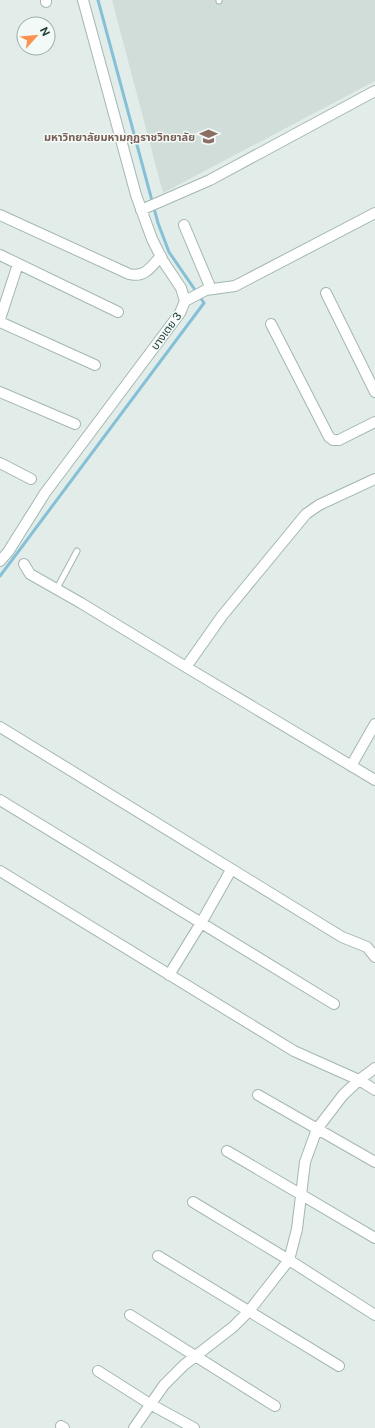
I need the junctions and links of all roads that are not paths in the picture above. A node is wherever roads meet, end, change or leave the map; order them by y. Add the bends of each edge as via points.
1 (83, 0) edge
2 (375, 91) edge
3 (145, 208) junction
4 (375, 213) edge
5 (0, 215) edge
6 (184, 226) dead end
7 (0, 255) edge
8 (161, 256) junction
9 (18, 264) junction
10 (209, 289) junction
11 (326, 293) dead end
12 (189, 299) junction
13 (118, 312) dead end
14 (0, 319) edge
15 (0, 322) edge
16 (271, 324) dead end
17 (95, 365) dead end
18 (0, 392) edge
19 (375, 392) edge
20 (375, 422) edge
21 (75, 424) dead end
22 (0, 462) edge
23 (31, 479) dead end
24 (375, 479) edge
25 (77, 552) dead end
26 (0, 561) edge
27 (24, 564) dead end
28 (56, 590) junction
29 (186, 667) junction
30 (375, 724) edge
31 (0, 727) edge
32 (351, 766) junction
33 (375, 780) edge
34 (0, 800) edge
35 (231, 870) junction
36 (0, 871) edge
37 (201, 923) junction
38 (375, 957) edge
39 (169, 975) junction
40 (334, 1004) dead end
41 (375, 1068) edge
42 (359, 1080) junction
43 (375, 1090) edge
44 (258, 1095) dead end
45 (316, 1129) junction
46 (227, 1151) dead end
47 (375, 1162) edge
48 (301, 1195) junction
49 (193, 1202) dead end
50 (375, 1238) edge
51 (158, 1256) dead end
52 (289, 1260) junction
53 (249, 1311) junction
54 (130, 1315) dead end
55 (375, 1315) edge
56 (194, 1356) junction
57 (339, 1366) dead end
58 (98, 1371) dead end
59 (150, 1404) junction
60 (275, 1406) dead end
61 (134, 1428) edge
62 (194, 1428) edge

1 - 3 street, บางเตย 3 via 134,188
2 - 3 street via 210,180
3 - 8 street, บางเตย 3 via 152,239
4 - 10 street via 235,286
5 - 8 street via 136,276 147,272
6 - 10 street
7 - 9 street
8 - 12 street, บางเตย 3
9 - 13 street
9 - 14 street
10 - 12 street
11 - 19 street
12 - 26 street, บางเตย 3 via 45,493
15 - 17 street
16 - 20 street via 329,438 339,440
18 - 21 street
22 - 23 street
24 - 29 street via 319,505 306,514 222,616
25 - 28 lane
27 - 28 street via 30,574
28 - 29 street
29 - 32 street
30 - 32 street
31 - 35 street
32 - 33 street
34 - 37 street
35 - 37 street
35 - 38 street via 342,937 367,947
36 - 39 street
37 - 39 street
37 - 40 street
39 - 42 street via 294,1051
41 - 42 street
42 - 43 street
42 - 45 street via 343,1095
44 - 45 street
45 - 47 street
45 - 48 street via 305,1162
46 - 48 street
48 - 50 street
48 - 52 street via 297,1229
49 - 52 street
51 - 53 street
52 - 53 street
52 - 55 street
53 - 56 street
53 - 57 street
54 - 56 street
56 - 59 street via 164,1385
56 - 60 street
58 - 59 street
59 - 61 street
59 - 62 street

